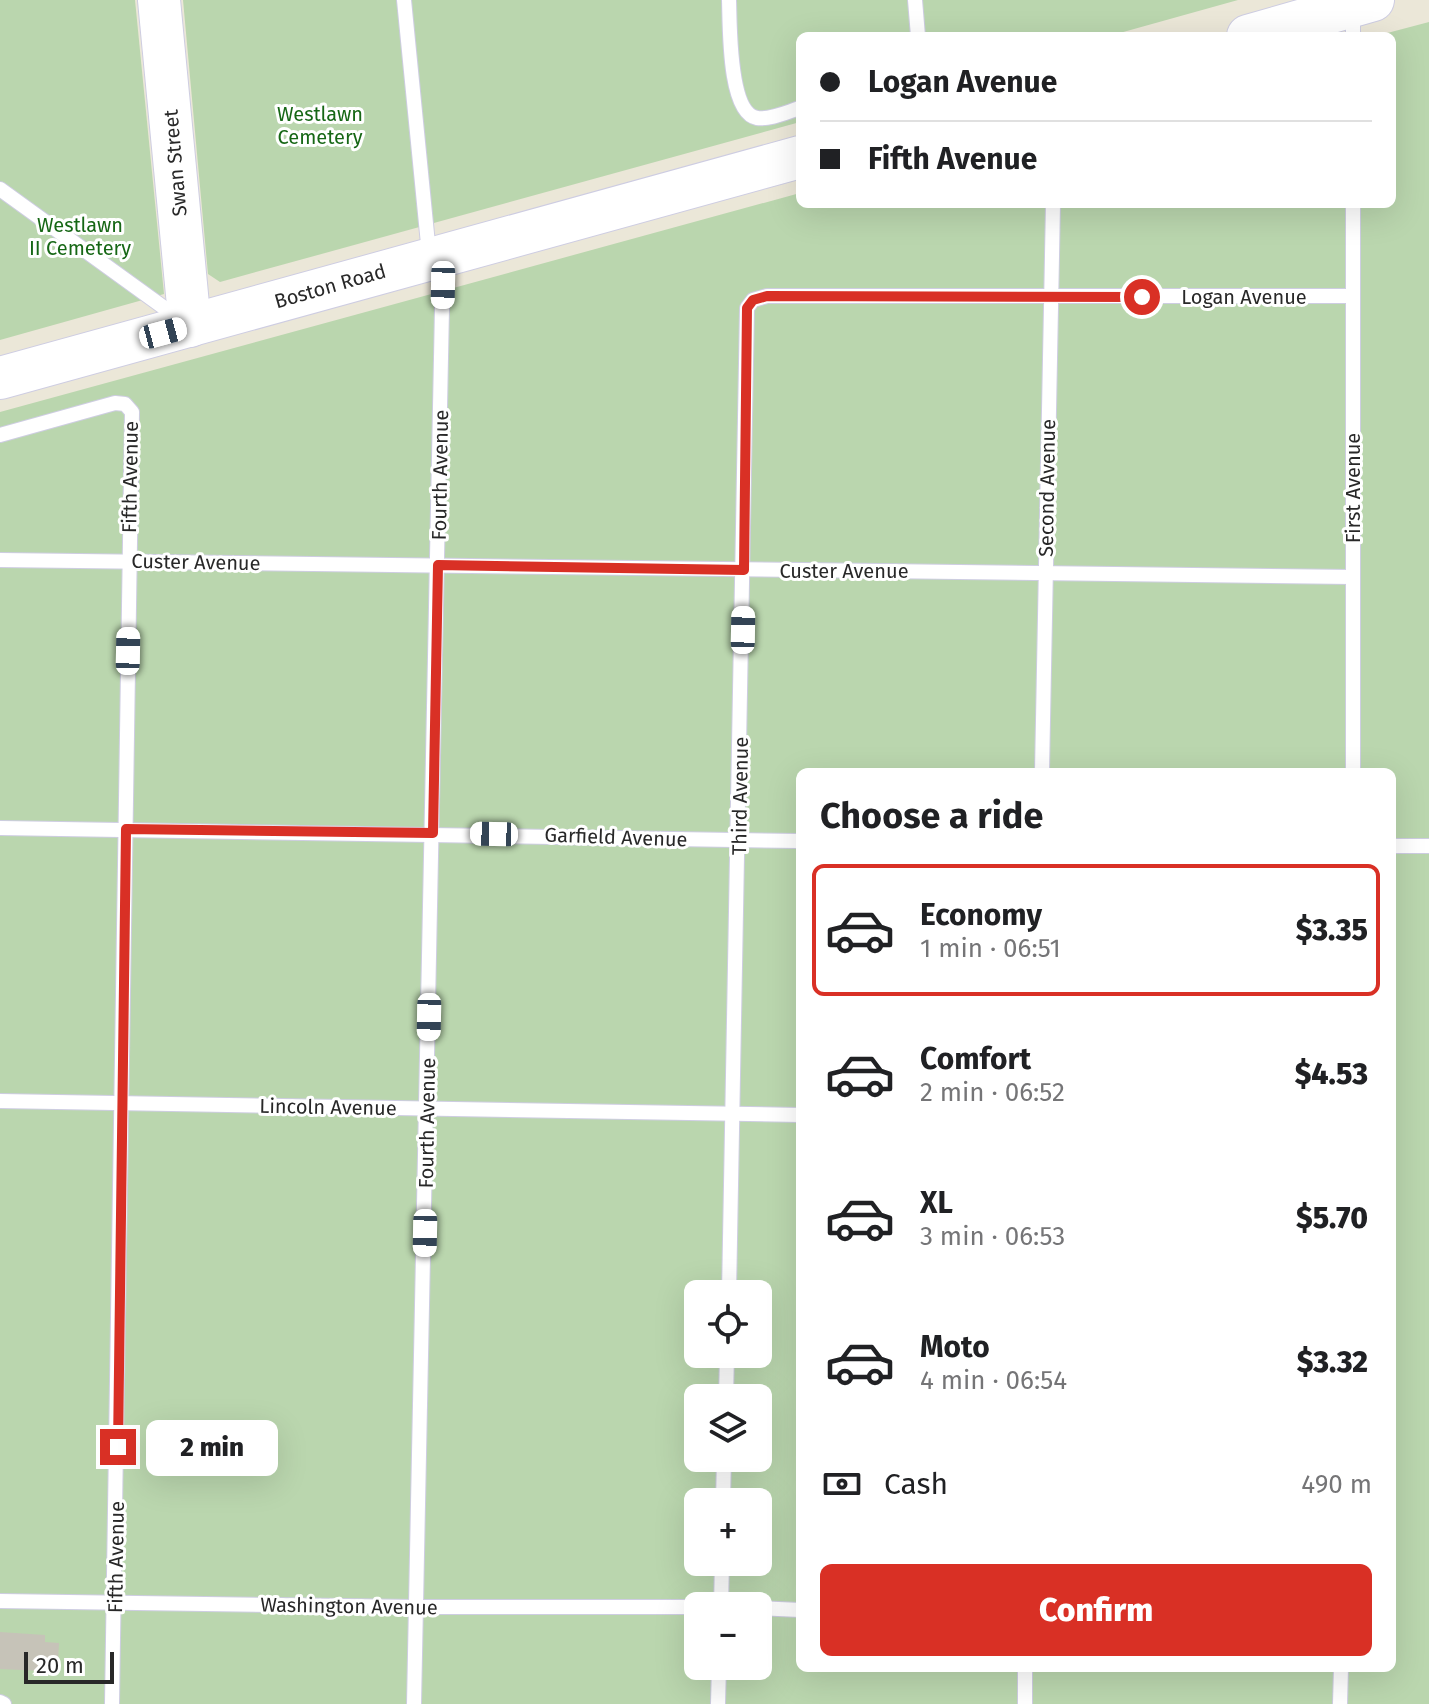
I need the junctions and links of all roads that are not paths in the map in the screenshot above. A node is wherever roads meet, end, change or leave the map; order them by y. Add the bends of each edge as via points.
1 (159, 0) edge
2 (404, 0) edge
3 (729, 0) edge
4 (915, 0) edge
5 (1351, 11) edge
6 (918, 32) edge
7 (1264, 32) edge
8 (796, 109) edge
9 (796, 158) edge
10 (0, 189) edge
11 (1053, 208) edge
12 (1353, 208) edge
13 (437, 256) junction
14 (1352, 296) junction
15 (1052, 298) junction
16 (753, 300) joint
17 (190, 326) junction
18 (0, 378) edge
19 (0, 435) edge
20 (0, 560) edge
21 (129, 562) junction
22 (438, 565) junction
23 (744, 570) junction
24 (1046, 572) junction
25 (1353, 577) junction
26 (1042, 768) edge
27 (1353, 768) edge
28 (0, 828) edge
29 (126, 829) junction
30 (433, 833) junction
31 (739, 841) junction
32 (796, 841) edge
33 (1396, 846) edge
34 (1429, 846) edge
35 (0, 1101) edge
36 (122, 1104) junction
37 (428, 1109) junction
38 (734, 1114) junction
39 (796, 1115) edge
40 (729, 1280) edge
41 (0, 1601) edge
42 (116, 1603) junction
43 (416, 1607) junction
44 (684, 1607) edge
45 (772, 1609) edge
46 (796, 1610) edge
47 (1025, 1672) edge
48 (1341, 1672) edge
49 (719, 1680) edge
50 (112, 1704) edge
51 (414, 1704) edge
52 (718, 1704) edge
53 (1025, 1704) edge
54 (1340, 1704) edge

1 - 17 street, Swan Street
2 - 13 lane, Fourth Avenue
3 - 8 lane via 735,87 743,110 753,118
4 - 6 lane
5 - 7 street
9 - 13 street, Boston Road
10 - 17 lane
11 - 15 lane, Second Avenue
12 - 14 lane, First Avenue
13 - 17 street, Boston Road
13 - 22 lane, Fourth Avenue
14 - 15 lane, Logan Avenue
14 - 25 lane, First Avenue
15 - 16 lane, Logan Avenue
15 - 24 lane, Second Avenue
16 - 23 lane, Third Avenue via 747,308
17 - 18 street, Boston Road
19 - 21 lane, Fifth Avenue via 125,404 132,412
20 - 21 lane, Custer Avenue
21 - 22 lane, Custer Avenue
21 - 29 lane, Fifth Avenue
22 - 23 lane, Custer Avenue
22 - 30 lane, Fourth Avenue
23 - 24 lane, Custer Avenue
23 - 31 lane, Third Avenue
24 - 25 lane, Custer Avenue
24 - 26 lane, Second Avenue
25 - 27 lane, First Avenue
28 - 29 lane, Garfield Avenue
29 - 30 lane, Garfield Avenue
29 - 36 lane, Fifth Avenue
30 - 31 lane, Garfield Avenue
30 - 37 lane, Fourth Avenue
31 - 32 lane, Garfield Avenue
31 - 38 lane, Third Avenue
33 - 34 lane
35 - 36 lane, Lincoln Avenue
36 - 37 lane, Lincoln Avenue
36 - 42 lane, Fifth Avenue
37 - 38 lane, Lincoln Avenue
37 - 43 lane, Fourth Avenue
38 - 39 lane, Lincoln Avenue
38 - 40 lane, Third Avenue
41 - 42 lane, Washington Avenue
42 - 43 lane, Washington Avenue
42 - 50 lane, Fifth Avenue
43 - 44 lane, Washington Avenue
43 - 51 lane, Fourth Avenue
45 - 46 lane
47 - 53 lane
48 - 54 lane
49 - 52 lane

